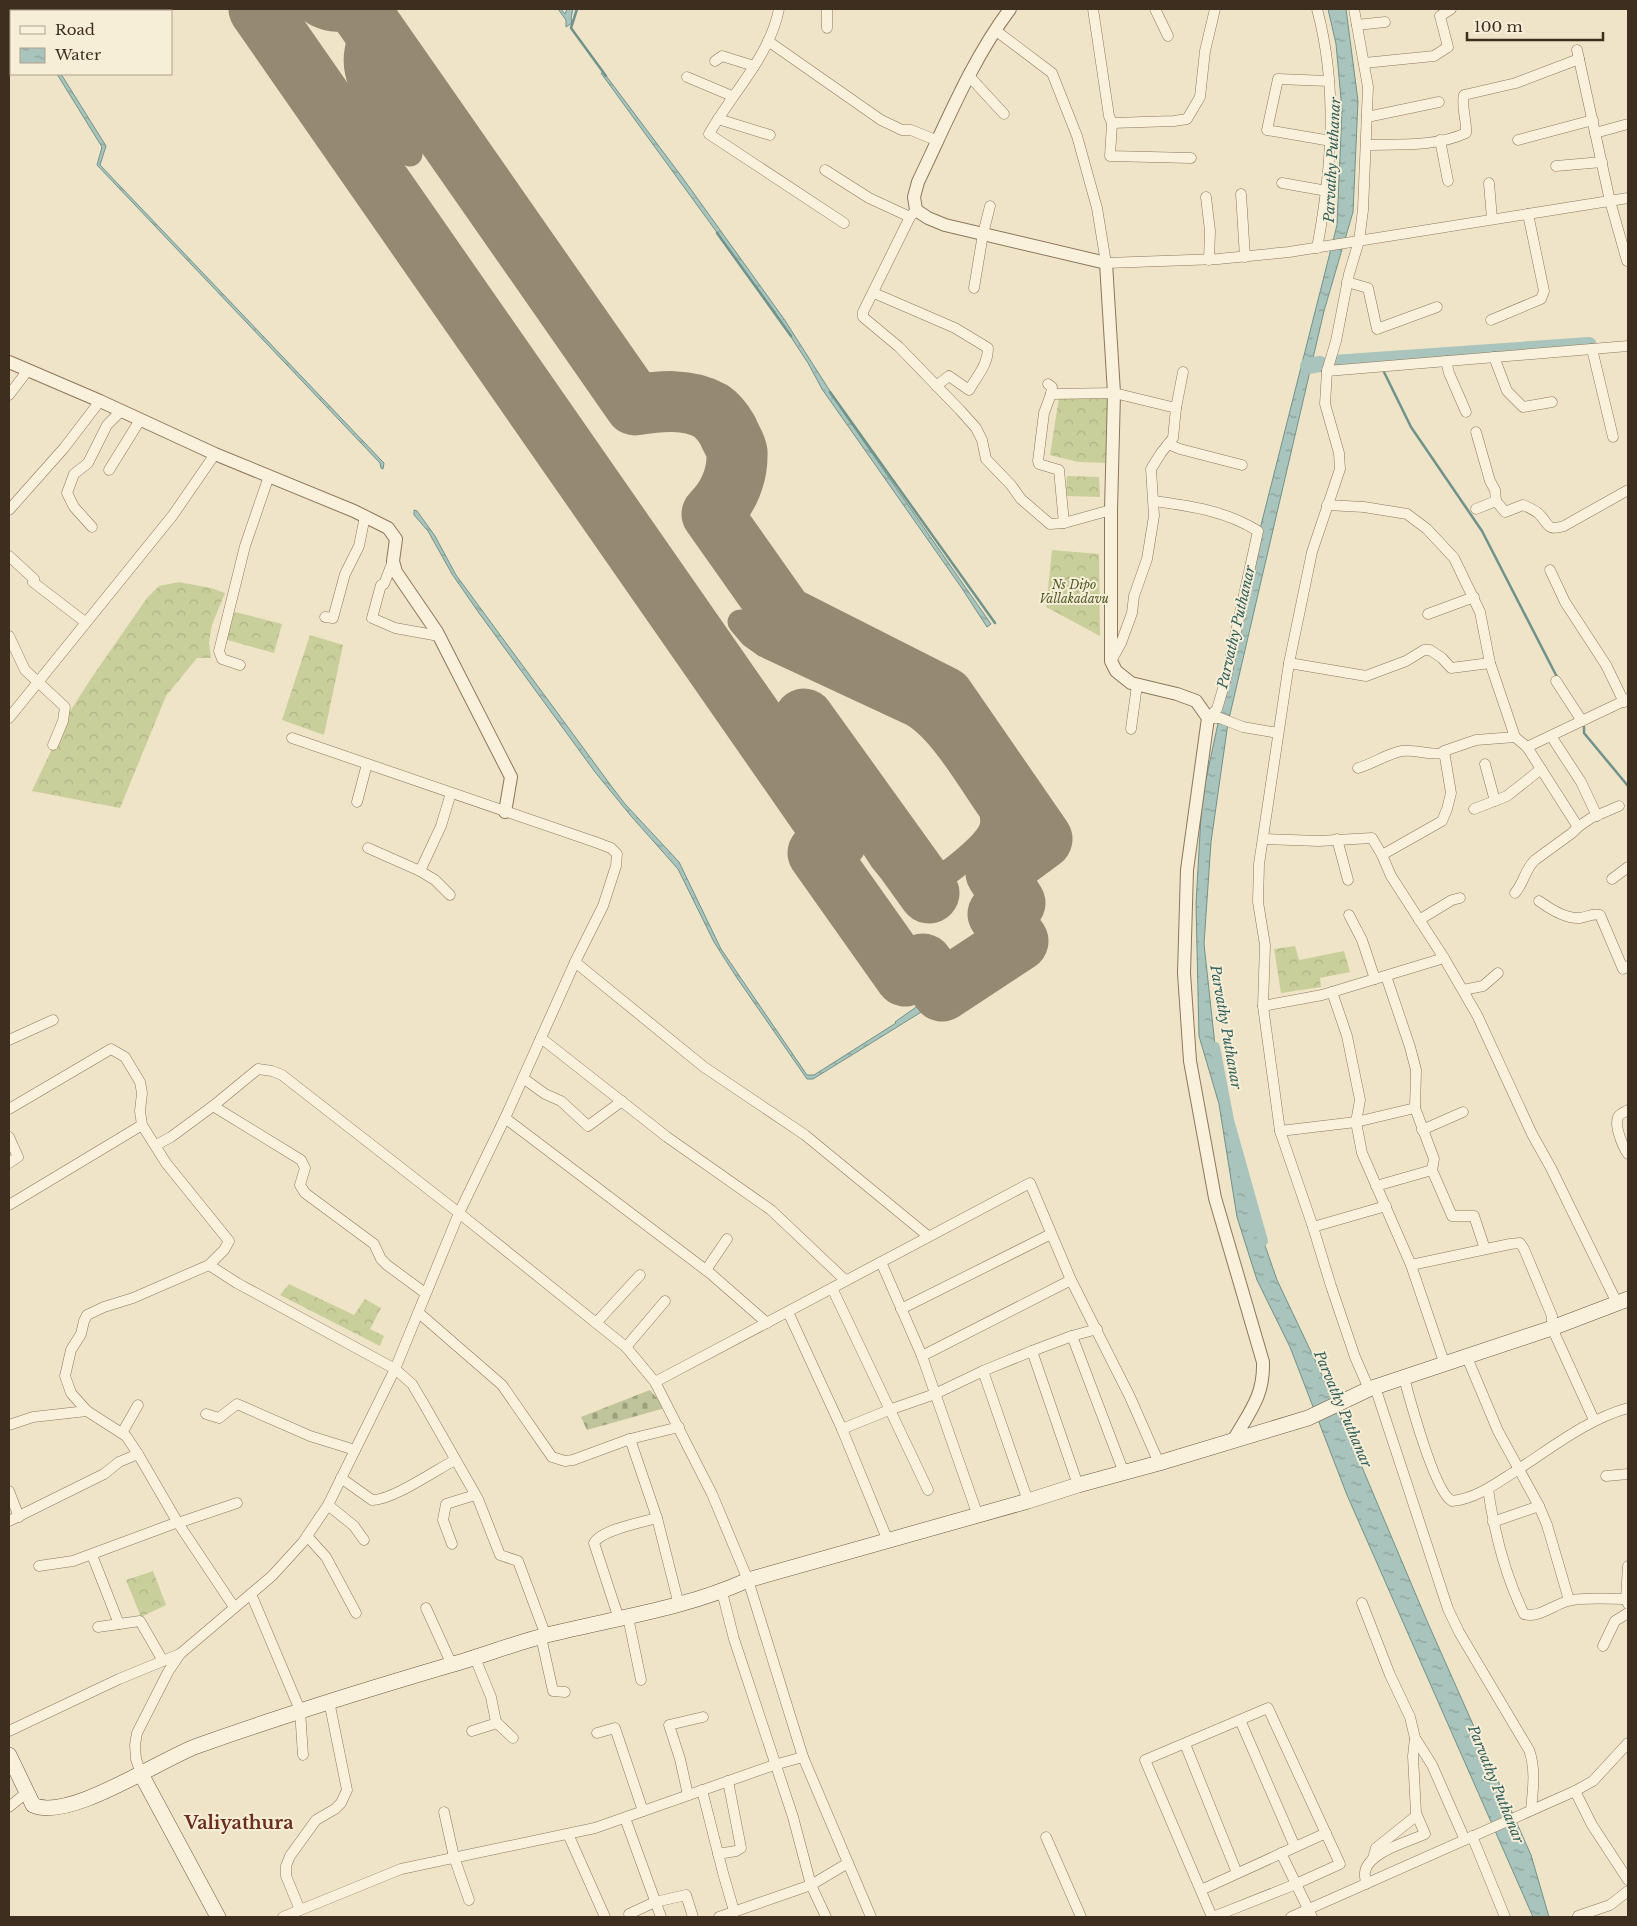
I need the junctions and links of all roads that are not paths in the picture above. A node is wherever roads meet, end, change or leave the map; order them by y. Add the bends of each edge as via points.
1 (780, 9) edge
2 (827, 9) edge
3 (1010, 9) edge
4 (1093, 9) edge
5 (1155, 9) edge
6 (1215, 9) edge
7 (1317, 9) edge
8 (1354, 9) edge
9 (1451, 9) edge
10 (1386, 22) dead end
11 (1357, 25) junction
12 (827, 28) dead end
13 (994, 30) junction
14 (1168, 36) dead end
15 (768, 41) junction
16 (715, 61) dead end
17 (1364, 63) junction
18 (754, 66) junction
19 (970, 76) junction
20 (687, 77) dead end
21 (1328, 81) junction
22 (732, 96) junction
23 (1439, 102) dead end
24 (1004, 114) dead end
25 (1367, 117) junction
26 (718, 119) junction
27 (1592, 120) junction
28 (1112, 123) junction
29 (1628, 126) edge
30 (1595, 133) junction
31 (770, 135) dead end
32 (1440, 140) junction
33 (1518, 140) dead end
34 (938, 141) junction
35 (1331, 141) junction
36 (1366, 145) junction
37 (1191, 158) dead end
38 (1602, 162) junction
39 (1556, 166) dead end
40 (825, 170) dead end
41 (1448, 182) dead end
42 (1282, 183) dead end
43 (1489, 183) dead end
44 (1327, 192) junction
45 (1241, 194) dead end
46 (1206, 197) dead end
47 (1628, 198) edge
48 (1610, 201) junction
49 (990, 206) dead end
50 (913, 213) junction
51 (1528, 214) junction
52 (1492, 220) junction
53 (844, 223) dead end
54 (983, 234) junction
55 (1355, 241) junction
56 (1318, 248) junction
57 (1245, 257) junction
58 (1209, 260) junction
59 (1627, 261) edge
60 (1106, 263) junction
61 (1348, 282) junction
62 (974, 288) dead end
63 (874, 293) junction
64 (1437, 307) dead end
65 (1492, 320) dead end
66 (1628, 346) edge
67 (1592, 350) junction
68 (1494, 358) junction
69 (1446, 361) junction
70 (9, 362) edge
71 (28, 370) junction
72 (1328, 371) junction
73 (1183, 372) dead end
74 (1048, 384) dead end
75 (936, 386) junction
76 (1114, 393) junction
77 (1050, 394) junction
78 (9, 395) edge
79 (100, 401) junction
80 (1552, 402) dead end
81 (1176, 408) junction
82 (121, 411) junction
83 (1466, 412) dead end
84 (140, 420) junction
85 (1476, 432) dead end
86 (1613, 437) dead end
87 (1168, 444) junction
88 (215, 454) junction
89 (1242, 465) dead end
90 (109, 470) dead end
91 (269, 476) junction
92 (1628, 490) edge
93 (1154, 501) junction
94 (1496, 501) junction
95 (1327, 505) junction
96 (1476, 509) dead end
97 (9, 510) edge
98 (1111, 510) junction
99 (365, 516) junction
100 (1064, 523) junction
101 (92, 527) dead end
102 (9, 556) edge
103 (393, 562) junction
104 (1550, 570) dead end
105 (1474, 597) junction
106 (1428, 614) dead end
107 (325, 617) dead end
108 (85, 622) junction
109 (9, 636) edge
110 (439, 636) junction
111 (1111, 661) junction
112 (1490, 662) junction
113 (1289, 663) junction
114 (240, 665) dead end
115 (1556, 681) dead end
116 (38, 682) junction
117 (1137, 684) junction
118 (1626, 701) edge
119 (9, 718) edge
120 (1208, 718) junction
121 (1582, 721) junction
122 (1131, 729) dead end
123 (1278, 732) junction
124 (1551, 736) junction
125 (1515, 737) junction
126 (292, 738) dead end
127 (53, 745) dead end
128 (1527, 748) junction
129 (1444, 753) junction
130 (368, 764) junction
131 (1485, 764) dead end
132 (1358, 768) dead end
133 (1541, 769) junction
134 (451, 793) junction
135 (1495, 801) junction
136 (357, 802) dead end
137 (1619, 806) dead end
138 (1474, 808) dead end
139 (505, 812) junction
140 (1597, 816) junction
141 (1578, 827) junction
142 (1264, 839) junction
143 (1337, 839) junction
144 (368, 848) dead end
145 (1382, 855) junction
146 (1628, 867) edge
147 (420, 871) junction
148 (1612, 879) dead end
149 (1348, 880) dead end
150 (1515, 893) dead end
151 (450, 895) dead end
152 (1460, 898) dead end
153 (1539, 901) dead end
154 (1349, 914) dead end
155 (1418, 920) junction
156 (1444, 958) junction
157 (575, 962) junction
158 (1628, 966) edge
159 (1498, 973) dead end
160 (1386, 976) junction
161 (1375, 979) junction
162 (1463, 990) junction
163 (1332, 992) junction
164 (1263, 1006) junction
165 (53, 1020) dead end
166 (541, 1038) junction
167 (9, 1040) edge
168 (523, 1078) junction
169 (622, 1101) junction
170 (213, 1106) junction
171 (1415, 1108) junction
172 (9, 1109) edge
173 (1628, 1110) edge
174 (1463, 1112) dead end
175 (505, 1118) junction
176 (1356, 1122) junction
177 (142, 1125) junction
178 (1422, 1130) junction
179 (1280, 1131) junction
180 (9, 1137) edge
181 (156, 1145) junction
182 (1628, 1154) edge
183 (9, 1163) edge
184 (1432, 1170) junction
185 (1376, 1186) junction
186 (9, 1205) edge
187 (1386, 1206) junction
188 (459, 1213) junction
189 (1313, 1227) junction
190 (1051, 1234) junction
191 (928, 1236) junction
192 (727, 1239) dead end
193 (1485, 1249) junction
194 (881, 1262) junction
195 (209, 1265) junction
196 (1411, 1265) junction
197 (706, 1270) junction
198 (640, 1275) dead end
199 (845, 1280) junction
200 (1071, 1280) junction
201 (832, 1288) junction
202 (425, 1293) junction
203 (665, 1301) dead end
204 (1622, 1301) edge
205 (902, 1309) junction
206 (788, 1312) junction
207 (419, 1313) junction
208 (596, 1323) junction
209 (767, 1323) junction
210 (1552, 1328) junction
211 (1097, 1329) junction
212 (1072, 1336) junction
213 (626, 1347) junction
214 (1032, 1351) junction
215 (922, 1356) junction
216 (1466, 1356) junction
217 (1445, 1365) junction
218 (395, 1369) junction
219 (983, 1371) junction
220 (1404, 1378) junction
221 (655, 1382) junction
222 (1372, 1388) junction
223 (935, 1394) junction
224 (138, 1405) dead end
225 (1628, 1408) edge
226 (889, 1410) junction
227 (87, 1411) junction
228 (206, 1414) dead end
229 (1594, 1420) junction
230 (9, 1425) edge
231 (679, 1427) junction
232 (842, 1428) junction
233 (122, 1433) junction
234 (630, 1439) junction
235 (1234, 1439) junction
236 (355, 1450) junction
237 (138, 1454) junction
238 (455, 1460) junction
239 (1159, 1464) junction
240 (1519, 1469) junction
241 (1124, 1473) junction
242 (1628, 1474) edge
243 (1606, 1476) dead end
244 (342, 1478) junction
245 (1078, 1485) junction
246 (1488, 1489) junction
247 (928, 1490) dead end
248 (9, 1491) edge
249 (475, 1495) junction
250 (1028, 1501) junction
251 (238, 1504) dead end
252 (328, 1506) junction
253 (1539, 1506) junction
254 (978, 1516) junction
255 (19, 1517) junction
256 (657, 1518) junction
257 (9, 1521) edge
258 (1493, 1522) junction
259 (178, 1523) junction
260 (307, 1536) junction
261 (364, 1540) dead end
262 (888, 1541) junction
263 (452, 1544) dead end
264 (92, 1555) junction
265 (39, 1566) dead end
266 (1628, 1566) edge
267 (748, 1580) junction
268 (722, 1592) junction
269 (251, 1594) junction
270 (1569, 1600) junction
271 (1627, 1601) edge
272 (1362, 1603) dead end
273 (679, 1604) junction
274 (234, 1607) junction
275 (426, 1608) dead end
276 (356, 1613) dead end
277 (1628, 1613) edge
278 (623, 1618) junction
279 (119, 1624) junction
280 (98, 1627) dead end
281 (543, 1636) junction
282 (1604, 1646) dead end
283 (180, 1654) junction
284 (475, 1658) junction
285 (163, 1661) junction
286 (452, 1665) junction
287 (641, 1680) dead end
288 (565, 1692) dead end
289 (329, 1701) junction
290 (300, 1710) junction
291 (702, 1717) dead end
292 (1240, 1720) junction
293 (497, 1724) junction
294 (9, 1730) edge
295 (472, 1731) dead end
296 (598, 1732) dead end
297 (513, 1738) dead end
298 (1415, 1738) junction
299 (1628, 1743) edge
300 (1185, 1744) junction
301 (9, 1755) edge
302 (303, 1755) dead end
303 (803, 1757) junction
304 (774, 1764) junction
305 (141, 1774) junction
306 (728, 1781) junction
307 (702, 1790) junction
308 (1575, 1791) junction
309 (26, 1793) junction
310 (688, 1795) junction
311 (9, 1807) edge
312 (643, 1811) junction
313 (444, 1812) dead end
314 (1526, 1812) junction
315 (1416, 1816) junction
316 (625, 1818) junction
317 (1326, 1833) junction
318 (568, 1834) junction
319 (1046, 1837) dead end
320 (1468, 1838) junction
321 (1295, 1847) junction
322 (1281, 1853) junction
323 (718, 1854) junction
324 (454, 1857) junction
325 (1373, 1858) junction
326 (848, 1863) junction
327 (1237, 1873) junction
328 (1628, 1880) edge
329 (1296, 1884) junction
330 (1366, 1884) junction
331 (811, 1885) junction
332 (1201, 1890) junction
333 (1628, 1891) edge
334 (469, 1900) dead end
335 (655, 1902) junction
336 (300, 1910) junction
337 (742, 1912) edge
338 (1310, 1913) edge
339 (629, 1914) dead end
340 (1578, 1916) edge
341 (218, 1917) edge
342 (283, 1917) edge
343 (605, 1917) edge
344 (661, 1917) edge
345 (693, 1917) edge
346 (720, 1917) edge
347 (826, 1917) edge
348 (871, 1917) edge
349 (1081, 1917) edge
350 (1212, 1917) edge
351 (1291, 1917) edge
352 (1505, 1917) edge

1 - 15 street
2 - 12 street
3 - 13 street
4 - 28 street
5 - 14 street
6 - 28 street via 1205,51 1200,98 1187,119
7 - 21 street
8 - 11 street
9 - 17 street via 1440,16 1448,47 1441,52 1434,56
10 - 11 street
11 - 17 street
13 - 19 street
13 - 60 street via 1052,73 1087,172
15 - 18 street
15 - 34 street via 881,120
16 - 18 street via 722,56
17 - 25 street via 1368,87
18 - 22 street
19 - 24 street
19 - 34 street
20 - 22 street
21 - 35 street
21 - 35 street via 1278,79 1267,130
22 - 26 street
23 - 25 street
25 - 36 street
26 - 31 street
26 - 53 street via 709,134
27 - 30 street
27 - 32 street via 1578,55 1516,83 1464,96 1466,133
27 - 33 street
28 - 37 street via 1110,156
29 - 30 street
30 - 38 street
32 - 36 street
32 - 41 street
34 - 50 street via 918,182
35 - 44 street
36 - 55 street via 1364,210
38 - 39 street
38 - 48 street
40 - 50 street via 869,198
42 - 44 street
43 - 52 street
44 - 56 street
45 - 57 street
46 - 58 street
47 - 48 street
48 - 51 street
48 - 59 street
49 - 54 street
50 - 54 street
50 - 63 street
51 - 52 street
51 - 65 street via 1544,291 1542,298
52 - 55 street
54 - 60 street
54 - 62 street
55 - 56 street
55 - 61 street
56 - 57 street
57 - 58 street
58 - 60 street
60 - 76 street
61 - 64 street via 1368,288 1377,329
61 - 72 street
63 - 75 street via 862,317 899,347
63 - 75 street via 955,328 988,348 986,363 969,390 949,376
66 - 67 street
67 - 68 street
67 - 86 street
68 - 69 street
68 - 80 street via 1507,391 1523,407
69 - 72 street
69 - 83 street
70 - 71 street
71 - 78 street
71 - 79 street
72 - 95 street via 1325,404 1339,453 1340,469
73 - 81 street
74 - 77 street via 1052,388
75 - 100 street via 976,428 986,459 1020,498 1050,524
76 - 77 street
76 - 81 street
76 - 98 street
77 - 100 street via 1044,413 1038,461 1058,470
79 - 82 street
79 - 97 street
81 - 87 street via 1173,438
82 - 84 street
82 - 101 street via 107,425 88,463 74,474 67,493
84 - 88 street
84 - 90 street
85 - 94 street
87 - 89 street
87 - 93 street via 1152,469
88 - 91 street
88 - 108 street via 173,515
91 - 99 street
91 - 114 street via 245,546 219,651 222,659
92 - 94 street via 1556,529 1527,506 1505,512
93 - 111 street via 1147,559 1134,596 1132,613
93 - 120 street via 1203,508 1240,520 1258,531 1225,682 1217,709
94 - 96 street
95 - 105 street via 1407,514 1427,529 1454,558
95 - 113 street via 1312,552
98 - 100 street
98 - 111 street
99 - 103 street via 393,533 396,538
99 - 107 street via 359,546 345,574 333,618
102 - 108 street via 34,579 33,582
103 - 110 street via 396,572
103 - 110 street via 381,585 372,618 396,628
104 - 118 street via 1565,602
105 - 106 street
105 - 112 street
108 - 116 street
109 - 116 street via 25,670
110 - 139 street via 511,777
111 - 117 street via 1116,671
112 - 113 street via 1451,668 1430,650 1424,650 1366,676
112 - 125 street
113 - 123 street
115 - 121 street
116 - 119 street
116 - 127 street via 65,707
117 - 120 street via 1196,702
117 - 122 street
118 - 121 street
120 - 123 street
120 - 235 street via 1187,870 1184,973 1190,1061 1215,1198 1263,1362 1260,1394
121 - 124 street
123 - 142 street
124 - 128 street
124 - 140 street
125 - 128 street
125 - 129 street via 1476,740 1447,749
126 - 130 street
128 - 133 street
129 - 132 street via 1403,751
129 - 145 street via 1451,794 1442,821
130 - 134 street
130 - 136 street
131 - 135 street
133 - 135 street via 1507,796
133 - 141 street
134 - 139 street
134 - 147 street via 441,826
135 - 138 street
137 - 140 street
139 - 157 street via 611,848 616,854 616,866 603,906
140 - 141 street
141 - 150 street via 1530,864
142 - 143 street
142 - 164 street via 1259,864 1258,902 1265,946
143 - 145 street via 1372,838
143 - 149 street
144 - 147 street
145 - 155 street
146 - 148 street
147 - 151 street
152 - 155 street
153 - 158 street via 1550,909 1574,917 1600,915 1623,969
154 - 161 street
155 - 156 street
156 - 160 street
156 - 162 street
157 - 166 street
157 - 191 street via 704,1066 805,1135
159 - 162 street via 1484,986
160 - 161 street
160 - 171 street via 1416,1070
161 - 163 street
162 - 204 street via 1532,1134
163 - 164 street
163 - 176 street via 1347,1036 1360,1100
164 - 179 street
165 - 167 street
166 - 168 street
166 - 169 street
168 - 169 street via 561,1101 588,1126
168 - 175 street
169 - 199 street via 771,1210
170 - 181 street
170 - 188 street via 252,1072 258,1069 272,1071
170 - 202 street via 301,1160 305,1168 300,1185 305,1193 374,1244 387,1265
171 - 176 street
171 - 178 street
172 - 177 street via 111,1049 125,1057 140,1082
173 - 182 street via 1620,1115 1617,1122 1621,1143
174 - 178 street
175 - 188 street
175 - 197 street
176 - 179 street
176 - 185 street via 1362,1153
177 - 181 street
177 - 186 street
178 - 184 street via 1434,1159
179 - 189 street
180 - 183 street via 18,1157
181 - 195 street via 166,1163 229,1241
184 - 185 street
184 - 193 street via 1452,1216 1474,1216
185 - 187 street
187 - 189 street
187 - 196 street
188 - 202 street
188 - 208 street
189 - 222 street via 1355,1358
190 - 191 street via 1030,1182
190 - 200 street
190 - 205 street
191 - 194 street
192 - 197 street
193 - 196 street
193 - 210 street via 1516,1242 1520,1244 1552,1316
194 - 199 street
194 - 205 street
195 - 218 street
195 - 227 street via 87,1315 71,1350 64,1376 71,1393
196 - 217 street
197 - 209 street
198 - 208 street
199 - 201 street
200 - 211 street
200 - 215 street
201 - 206 street
201 - 226 street
202 - 207 street
203 - 213 street
204 - 210 main road
205 - 215 street
206 - 209 street
206 - 232 street
207 - 218 street
207 - 234 street via 502,1385 552,1457 573,1460
208 - 213 street
209 - 221 street
210 - 216 main road
210 - 229 street
211 - 212 street
211 - 239 street
212 - 214 street
212 - 241 street
213 - 221 street
214 - 219 street
214 - 245 street
215 - 223 street
216 - 217 main road
216 - 240 street via 1498,1432
217 - 220 main road
218 - 236 street
218 - 238 street via 412,1384
219 - 223 street
219 - 250 street
220 - 222 main road
220 - 246 street via 1421,1440 1445,1495 1456,1501
221 - 231 street
222 - 235 main road via 1308,1418
222 - 314 street via 1448,1609 1533,1760 1533,1790
223 - 226 street
223 - 254 street
224 - 233 street
225 - 229 street
226 - 232 street
226 - 247 street
227 - 230 street via 33,1417
227 - 233 street
228 - 236 street via 219,1418 237,1404 310,1436
229 - 240 street
231 - 234 street
231 - 267 street via 712,1494
232 - 262 street
233 - 237 street
234 - 256 street
235 - 239 main road
236 - 244 street
237 - 255 street
237 - 259 street
238 - 244 street via 378,1500 372,1500
238 - 249 street
239 - 241 main road
240 - 246 street
240 - 253 street
241 - 245 main road
242 - 243 street
244 - 252 street
245 - 250 main road
246 - 258 street
248 - 255 street
249 - 263 street via 446,1504 443,1520
249 - 281 street via 500,1555 518,1561
250 - 254 main road
251 - 259 street
252 - 260 street
252 - 261 street via 354,1526
253 - 258 street
253 - 270 street
254 - 262 main road
255 - 257 street
256 - 273 street
256 - 278 street via 608,1532 596,1538 594,1543
258 - 270 street via 1524,1614 1540,1612
259 - 264 street
259 - 274 street
260 - 269 street via 272,1576
260 - 276 street via 326,1557
262 - 267 main road
264 - 265 street
264 - 279 street
266 - 271 street
267 - 268 main road
267 - 303 street
268 - 273 main road
268 - 304 street
269 - 274 street
269 - 290 street
270 - 271 street
272 - 298 street via 1410,1717
273 - 278 main road
274 - 283 street
275 - 286 street
277 - 282 street via 1615,1621
278 - 281 main road
278 - 287 street
279 - 280 street
279 - 285 street via 140,1621
281 - 284 main road
281 - 288 street via 553,1691
283 - 285 street
283 - 305 street via 137,1733 136,1759
284 - 286 main road
284 - 293 street via 491,1697
285 - 294 street
286 - 289 main road
289 - 290 main road
289 - 336 street via 347,1790 335,1809 316,1820 288,1861 286,1876
290 - 302 street
290 - 305 main road via 194,1747
291 - 310 street via 669,1725
292 - 300 street
292 - 317 street via 1268,1708
292 - 321 street
293 - 295 street
293 - 297 street
296 - 312 street via 615,1728
298 - 315 street
298 - 320 street
299 - 308 street via 1593,1781
300 - 327 street
300 - 332 street via 1145,1760
301 - 309 main road
303 - 304 street
303 - 326 street
304 - 306 street
304 - 331 street
305 - 309 main road via 64,1806 42,1809 34,1805
305 - 341 main road
306 - 307 street
306 - 323 street via 741,1848
307 - 310 street
307 - 323 street
308 - 314 street
308 - 328 street via 1592,1825
309 - 311 street
310 - 312 street
312 - 316 street
313 - 324 street
314 - 320 street
315 - 325 street via 1376,1848
315 - 325 street via 1425,1834
316 - 318 street
316 - 335 street
317 - 321 street
317 - 329 street via 1340,1864
318 - 324 street
318 - 343 street
319 - 349 street
320 - 330 street
320 - 352 street
321 - 322 street
322 - 327 street
322 - 329 street
323 - 337 street
324 - 334 street
324 - 336 street via 401,1869
325 - 330 street via 1365,1871
326 - 331 street
326 - 348 street
327 - 332 street
329 - 338 street
329 - 350 street
330 - 338 street
331 - 337 street
331 - 347 street
332 - 350 street
333 - 340 street via 1610,1905
335 - 339 street
335 - 344 street
335 - 345 street via 686,1895
336 - 342 street
337 - 346 street
338 - 351 street

